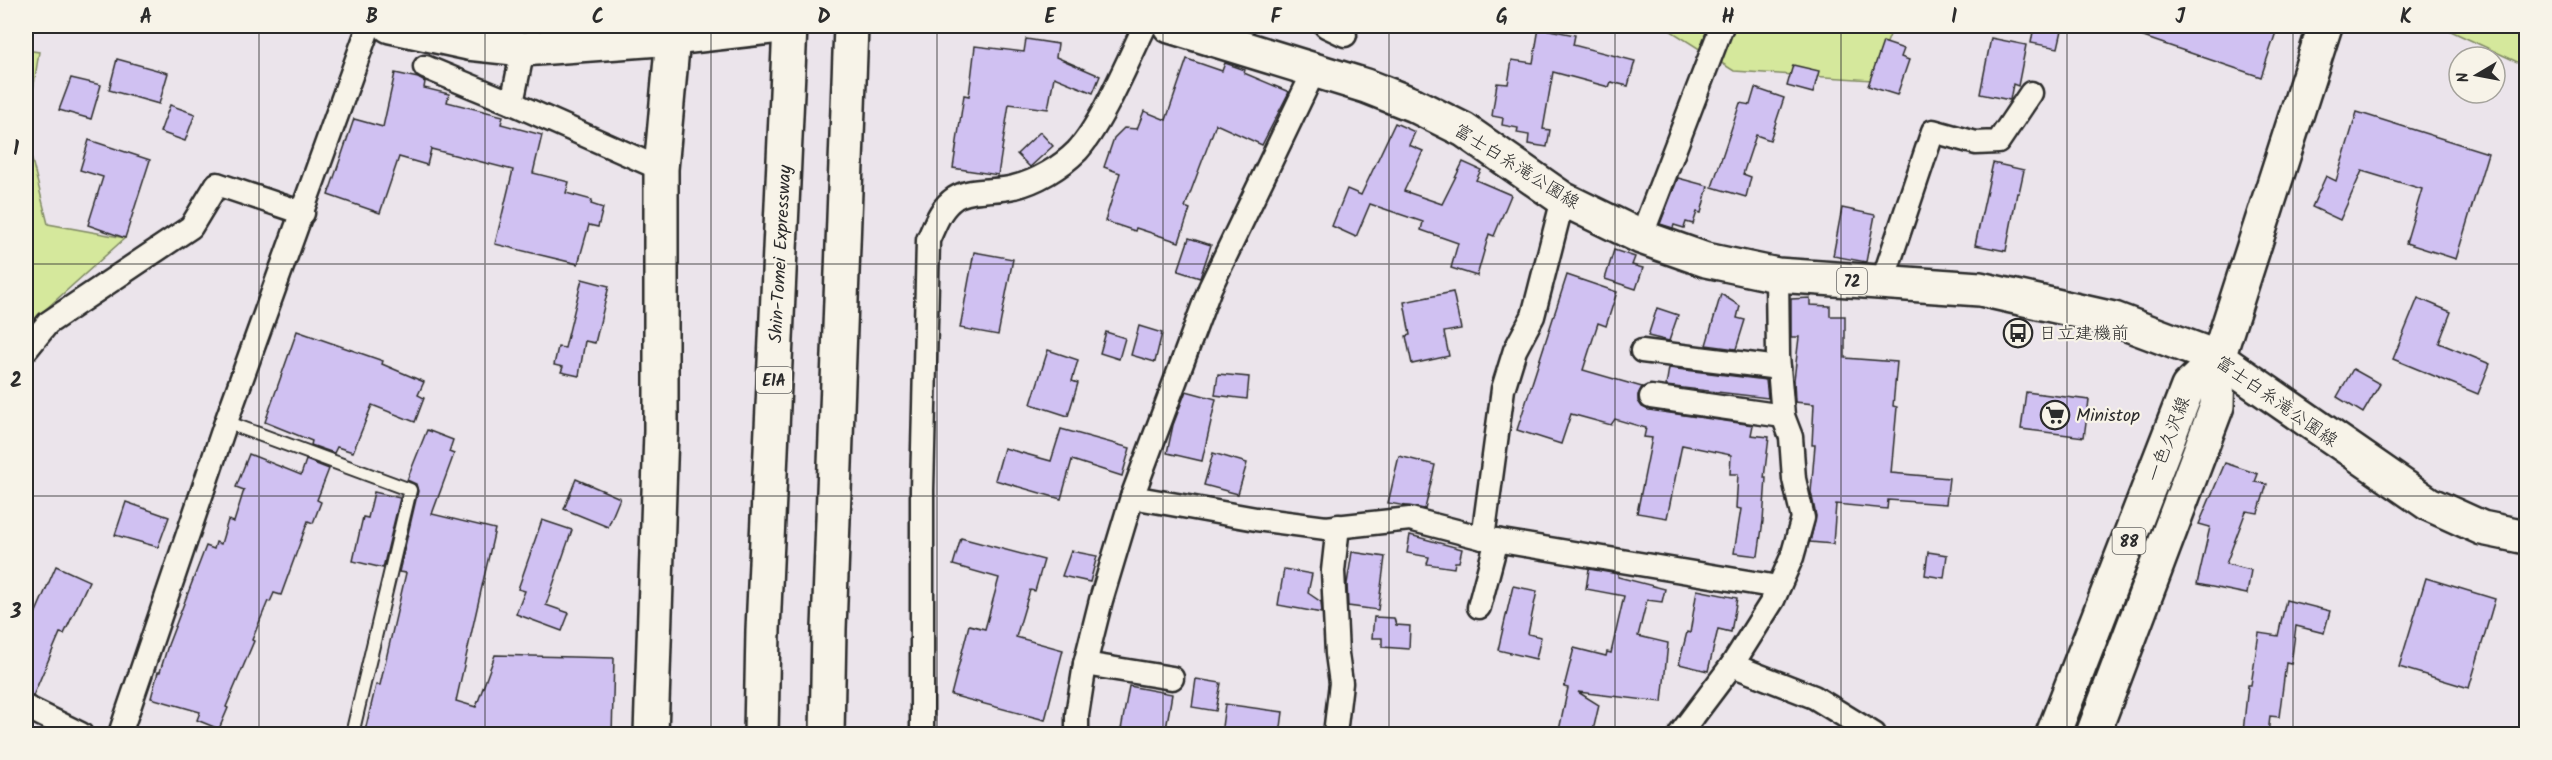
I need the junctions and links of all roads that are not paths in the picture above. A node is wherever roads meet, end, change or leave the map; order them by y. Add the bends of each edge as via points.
1 (369, 26) edge
2 (390, 26) edge
3 (780, 26) edge
4 (790, 26) edge
5 (851, 26) edge
6 (1145, 26) edge
7 (1170, 26) edge
8 (1722, 26) edge
9 (2325, 26) edge
10 (432, 30) edge
11 (674, 32) edge
12 (523, 49) junction
13 (425, 67) dead end
14 (1315, 69) junction
15 (2031, 93) dead end
16 (512, 102) junction
17 (661, 169) junction
18 (1563, 199) junction
19 (303, 213) junction
20 (1641, 237) junction
21 (1777, 274) junction
22 (1882, 283) junction
23 (26, 350) edge
24 (1642, 351) dead end
25 (2218, 358) junction
26 (1779, 368) junction
27 (1651, 397) dead end
28 (1783, 416) junction
29 (226, 422) junction
30 (1132, 497) junction
31 (1338, 526) junction
32 (2526, 537) edge
33 (1490, 539) junction
34 (1778, 587) junction
35 (1479, 607) dead end
36 (1085, 664) junction
37 (1732, 665) junction
38 (1172, 678) dead end
39 (26, 707) edge
40 (81, 735) edge
41 (120, 735) edge
42 (352, 735) edge
43 (651, 735) edge
44 (761, 735) edge
45 (827, 735) edge
46 (922, 735) edge
47 (1077, 735) edge
48 (1335, 735) edge
49 (1680, 735) edge
50 (1874, 735) edge
51 (2054, 735) edge
52 (2093, 735) edge

1 - 19 street
2 - 10 main road
3 - 11 main road via 711,34
4 - 44 main road, Shin-Tomei Expressway / E1A
5 - 45 main road
6 - 46 street via 1078,150 1032,181 956,198 940,213 928,240
7 - 14 main road, 富士白糸滝公園線 / 72
8 - 20 street
9 - 25 main road
10 - 12 main road via 468,42
11 - 12 main road
11 - 17 main road
12 - 16 street
13 - 16 street
14 - 18 main road, 富士白糸滝公園線 / 72 via 1414,105 1464,130
14 - 30 street via 1210,288
15 - 22 street via 1998,142 1976,143 1933,131
16 - 17 street
17 - 43 main road via 661,431
18 - 20 main road, 富士白糸滝公園線 / 72
18 - 33 street via 1533,316 1515,350 1503,389
19 - 23 street via 217,184 191,227 48,323
19 - 29 street
20 - 21 main road, 富士白糸滝公園線 / 72 via 1706,260
21 - 22 main road, 富士白糸滝公園線 / 72
21 - 26 street
22 - 25 main road, 富士白糸滝公園線 / 72 via 1980,289 2040,301 2114,319
24 - 26 street
25 - 32 main road, 富士白糸滝公園線 / 72 via 2429,504 2482,528
25 - 51 main road, 一色久沢線 / 88 via 2188,387
25 - 52 main road, 一色久沢線 / 88 via 2217,405
26 - 28 street
27 - 28 street
28 - 34 street via 1791,437 1794,479 1803,518
29 - 41 street
29 - 42 lane via 410,490
30 - 31 street via 1256,519 1326,528
30 - 36 street
31 - 33 street via 1410,519
31 - 48 street via 1333,571 1341,683
33 - 34 street
33 - 35 street
34 - 37 street
36 - 38 street
36 - 47 street
37 - 49 street
37 - 50 street via 1815,697
39 - 40 street

